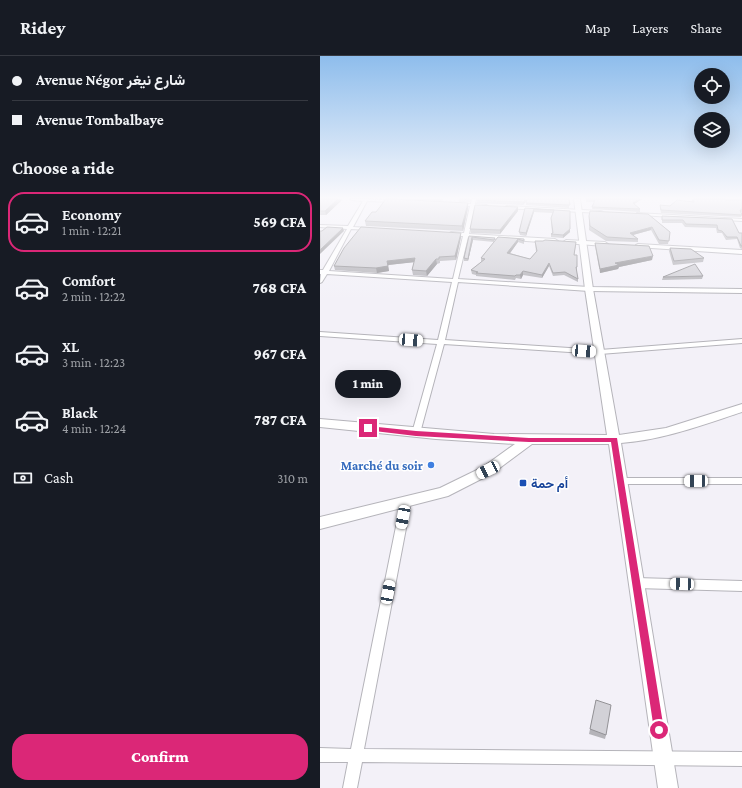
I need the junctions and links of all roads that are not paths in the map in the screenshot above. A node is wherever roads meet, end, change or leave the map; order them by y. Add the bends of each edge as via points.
1 (347, 233) edge
2 (445, 233) edge
3 (582, 233) edge
4 (466, 235) junction
5 (584, 243) junction
6 (607, 244) edge
7 (631, 246) edge
8 (742, 252) edge
9 (322, 272) edge
10 (320, 280) edge
11 (454, 281) junction
12 (589, 289) junction
13 (742, 291) edge
14 (320, 334) edge
15 (742, 341) edge
16 (441, 342) junction
17 (600, 352) junction
18 (742, 408) edge
19 (320, 424) edge
20 (416, 433) junction
21 (614, 439) junction
22 (529, 440) junction
23 (621, 481) junction
24 (742, 481) edge
25 (406, 502) junction
26 (320, 524) edge
27 (636, 583) junction
28 (742, 586) edge
29 (320, 755) edge
30 (357, 755) junction
31 (664, 759) junction
32 (742, 759) edge
33 (350, 788) edge
34 (668, 788) edge

1 - 9 street
2 - 4 street
3 - 5 main road
4 - 5 street
4 - 11 street
5 - 6 street
5 - 12 main road
7 - 8 street
9 - 10 street
9 - 11 street
11 - 12 street
11 - 16 street
12 - 13 street
12 - 17 main road
14 - 16 street
15 - 17 street
16 - 17 street
16 - 20 street
17 - 21 main road
18 - 21 main road via 663,432
19 - 20 main road
20 - 22 main road
21 - 22 main road
21 - 23 main road
22 - 25 main road via 488,470 443,492
23 - 24 street
23 - 27 main road
25 - 26 main road
25 - 30 street
27 - 28 street
27 - 31 main road
29 - 30 street
30 - 31 street
30 - 33 street
31 - 32 street
31 - 34 main road

